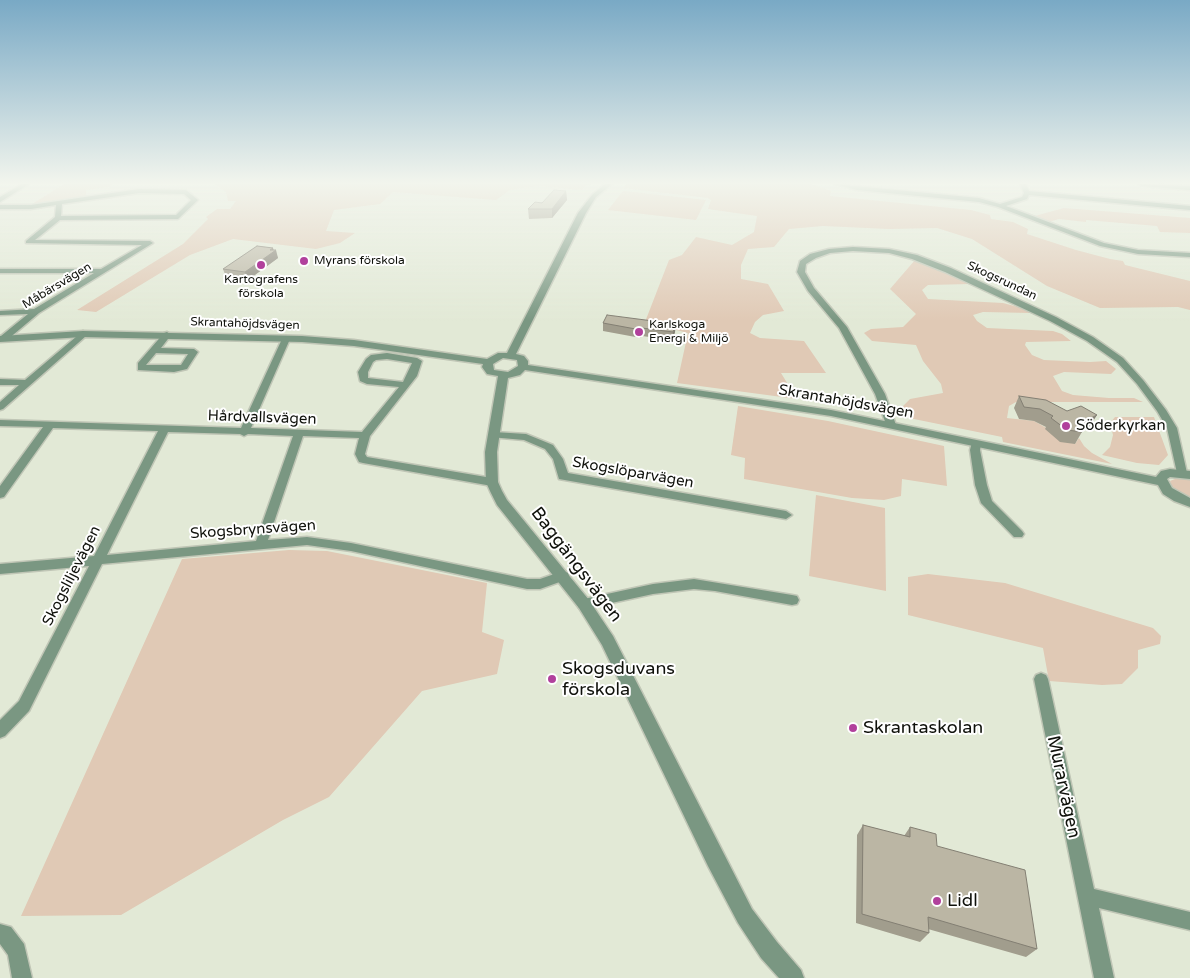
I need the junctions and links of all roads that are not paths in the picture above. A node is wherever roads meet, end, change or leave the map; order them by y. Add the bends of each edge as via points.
1 (42, 230) edge
2 (574, 230) edge
3 (1062, 230) edge
4 (1190, 255) edge
5 (0, 271) edge
6 (102, 272) junction
7 (36, 310) junction
8 (0, 313) edge
9 (83, 334) junction
10 (167, 335) junction
11 (2, 338) edge
12 (286, 339) junction
13 (154, 350) junction
14 (511, 355) junction
15 (488, 362) junction
16 (523, 367) junction
17 (503, 375) junction
18 (0, 382) edge
19 (28, 383) junction
20 (406, 385) junction
21 (0, 407) edge
22 (0, 424) edge
23 (50, 425) junction
24 (891, 425) junction
25 (164, 430) junction
26 (244, 432) junction
27 (298, 434) junction
28 (365, 435) junction
29 (494, 435) junction
30 (976, 444) junction
31 (1186, 474) edge
32 (492, 482) junction
33 (1161, 482) junction
34 (0, 494) edge
35 (1190, 503) edge
36 (786, 515) dead end
37 (1018, 534) dead end
38 (260, 544) junction
39 (100, 559) junction
40 (0, 568) edge
41 (563, 576) junction
42 (792, 600) dead end
43 (584, 604) junction
44 (1041, 679) dead end
45 (0, 731) edge
46 (1086, 896) junction
47 (1190, 921) edge
48 (0, 933) edge
49 (22, 978) edge
50 (793, 978) edge
51 (1104, 978) edge

1 - 6 street, Måbärsvägen via 29,242 150,243
2 - 14 street
3 - 4 street via 1102,245 1141,252
5 - 6 street
6 - 7 street, Måbärsvägen
7 - 8 street
7 - 11 street, Måbärsvägen
9 - 10 street, Skrantahöjdsvägen
9 - 11 street, Skrantahöjdsvägen
9 - 19 street
10 - 12 street, Skrantahöjdsvägen
10 - 13 street
12 - 15 street, Skrantahöjdsvägen via 354,343
12 - 26 street
13 - 13 street via 141,368 181,368 194,352
14 - 15 street via 499,356
14 - 16 street via 522,360
15 - 17 street via 489,370
16 - 17 street via 516,373
16 - 24 street, Skrantahöjdsvägen via 831,413
17 - 29 street, Baggängsvägen
18 - 19 street
19 - 21 street
20 - 20 street via 417,362 387,356 374,358 363,372 363,379 367,381
20 - 28 street
22 - 23 street, Hårdvallsvägen
23 - 25 street, Hårdvallsvägen
23 - 34 street
24 - 30 street, Skrantahöjdsvägen
24 - 31 street, Skogsrundan via 880,394 843,327 805,280 802,263 813,256 853,249 880,250 914,257 948,270 1090,339 1120,360 1161,410 1172,428
25 - 26 street, Hårdvallsvägen
25 - 39 street, Skogsliljevägen
26 - 27 street, Hårdvallsvägen
27 - 28 street, Hårdvallsvägen
27 - 38 street
28 - 32 street via 360,454 362,460
29 - 32 street, Baggängsvägen
29 - 36 street, Skogslöparvägen via 530,438 549,446 558,459 563,476
30 - 33 street, Skrantahöjdsvägen
30 - 37 street via 981,485 987,503
31 - 33 street via 1166,474
32 - 41 street, Baggängsvägen via 502,502
33 - 35 street via 1172,495
38 - 39 street, Skogsbrynsvägen
38 - 41 street, Skogsbrynsvägen via 324,542 527,584 540,584
39 - 40 street, Skogsbrynsvägen
39 - 45 street, Skogsliljevägen via 24,706
41 - 43 street, Baggängsvägen
42 - 43 street via 694,584
43 - 50 street, Baggängsvägen via 608,641 745,916
44 - 46 street, Murarvägen
46 - 47 street
46 - 51 street, Murarvägen
48 - 49 street via 17,951

